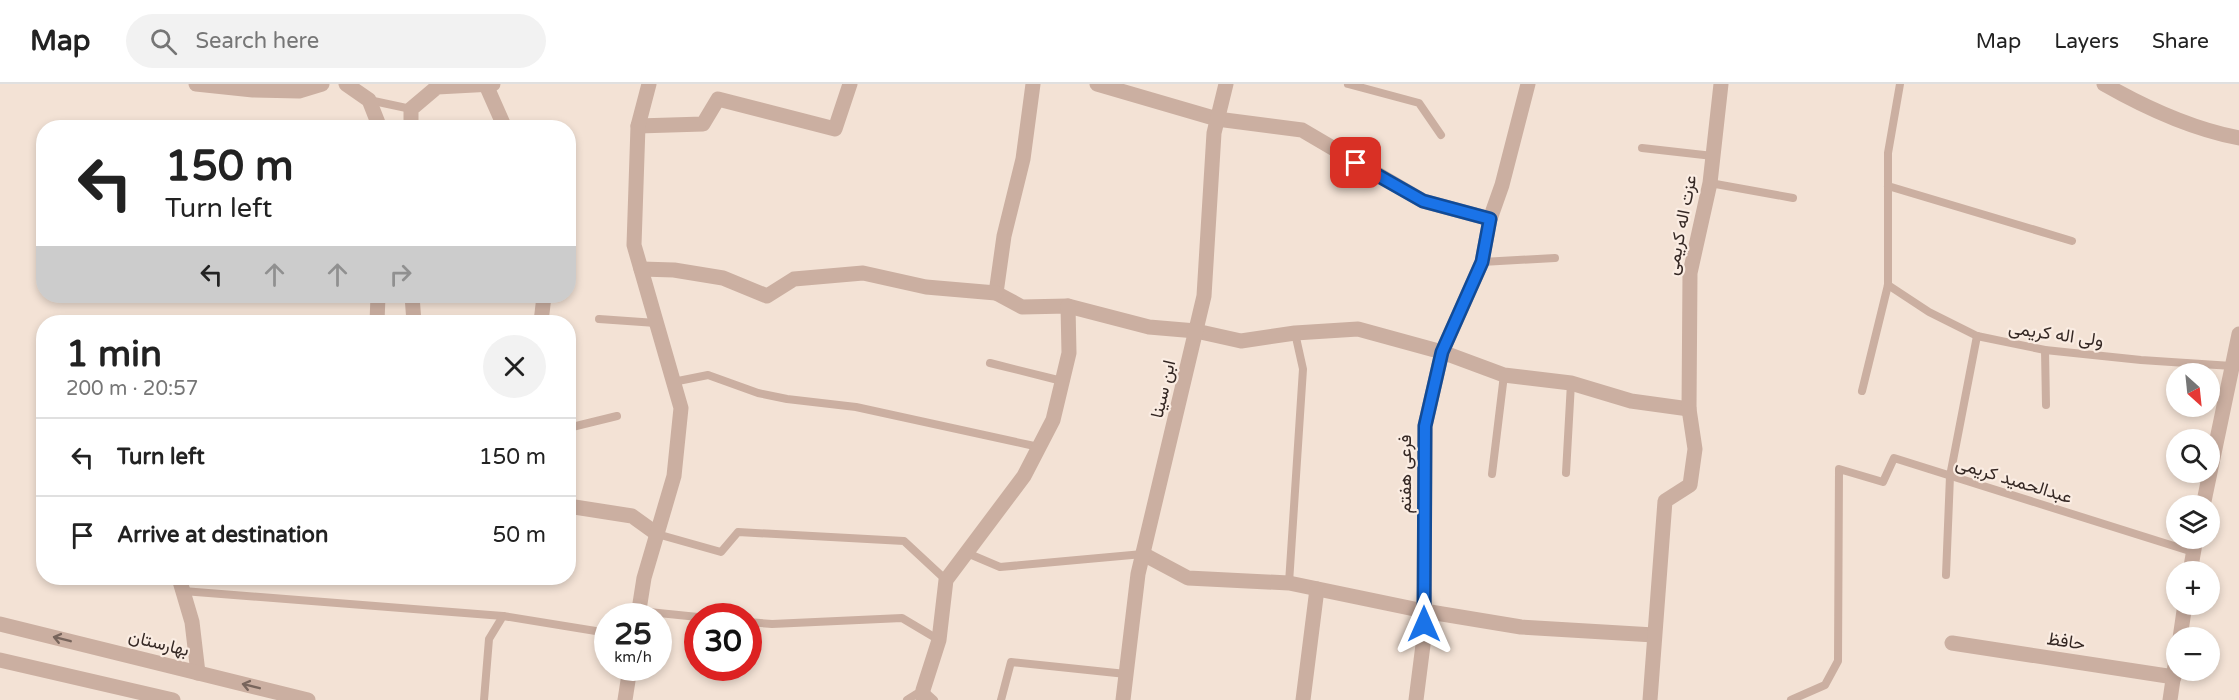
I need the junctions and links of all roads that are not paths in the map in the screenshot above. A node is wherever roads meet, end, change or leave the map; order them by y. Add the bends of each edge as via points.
1 (196, 84) edge
2 (322, 84) edge
3 (346, 84) edge
4 (649, 84) edge
5 (850, 84) edge
6 (1033, 84) edge
7 (1097, 84) edge
8 (1226, 84) edge
9 (1348, 84) edge
10 (1528, 84) edge
11 (1721, 84) edge
12 (1900, 84) edge
13 (2104, 84) edge
14 (489, 85) edge
15 (435, 86) edge
16 (369, 100) junction
17 (411, 109) junction
18 (1217, 119) junction
19 (377, 120) edge
20 (411, 120) edge
21 (502, 120) edge
22 (638, 126) junction
23 (1441, 135) dead end
24 (2239, 138) edge
25 (1642, 147) dead end
26 (1713, 156) junction
27 (1710, 183) junction
28 (1888, 186) junction
29 (1793, 198) dead end
30 (1490, 219) junction
31 (2072, 241) dead end
32 (1555, 258) dead end
33 (1482, 262) junction
34 (640, 269) junction
35 (1888, 285) junction
36 (996, 293) junction
37 (1068, 306) junction
38 (599, 320) dead end
39 (656, 323) junction
40 (1197, 331) junction
41 (1295, 333) junction
42 (2239, 334) edge
43 (1977, 336) junction
44 (2045, 350) junction
45 (1442, 352) junction
46 (990, 363) dead end
47 (2232, 366) junction
48 (1504, 375) junction
49 (1062, 381) junction
50 (673, 382) junction
51 (1571, 383) junction
52 (1862, 391) dead end
53 (2046, 405) dead end
54 (1689, 409) junction
55 (616, 416) dead end
56 (576, 426) edge
57 (1039, 447) junction
58 (1566, 473) dead end
59 (1492, 474) dead end
60 (1950, 476) junction
61 (2205, 495) edge
62 (576, 507) edge
63 (657, 534) junction
64 (2166, 537) edge
65 (967, 553) junction
66 (1143, 554) junction
67 (1946, 574) dead end
68 (946, 580) junction
69 (1288, 583) junction
70 (181, 585) edge
71 (191, 585) edge
72 (1317, 589) junction
73 (641, 603) edge
74 (1424, 611) junction
75 (503, 616) junction
76 (762, 623) edge
77 (0, 624) edge
78 (594, 631) edge
79 (1654, 635) junction
80 (939, 640) junction
81 (1953, 643) dead end
82 (0, 660) edge
83 (198, 673) junction
84 (1126, 675) junction
85 (2166, 676) edge
86 (629, 681) edge
87 (2173, 681) edge
88 (926, 697) edge
89 (173, 700) edge
90 (308, 700) edge
91 (484, 700) edge
92 (628, 700) edge
93 (907, 700) edge
94 (1001, 700) edge
95 (1123, 700) edge
96 (1303, 700) edge
97 (1416, 700) edge
98 (1650, 700) edge
99 (1791, 700) edge
100 (2170, 700) edge

1 - 2 street via 299,91
3 - 16 street
4 - 22 street
5 - 22 street via 835,129 718,99 703,124
6 - 36 street via 1023,159 1004,237
7 - 18 street
8 - 18 street, ابن سینا
9 - 23 lane via 1419,103
10 - 30 street, فرعی هفتم
11 - 26 street, عزت اله کریمی
12 - 28 lane via 1888,153
13 - 24 street via 2141,105
14 - 15 street
14 - 21 street
15 - 17 street
16 - 17 lane
16 - 19 street
17 - 20 street
18 - 30 street via 1302,129 1423,201
18 - 40 street, ابن سینا via 1204,296
22 - 34 street via 634,245
25 - 26 lane
26 - 27 street, عزت اله کریمی
27 - 29 lane
27 - 54 street, عزت اله کریمی via 1690,273
28 - 31 lane
28 - 35 lane
30 - 33 street, فرعی هفتم
32 - 33 lane
33 - 45 street, فرعی هفتم
34 - 36 street via 723,278 767,296 794,279 863,273 926,287
34 - 39 street
35 - 43 lane, ولی اله کریمی via 1929,312
35 - 52 lane
36 - 37 street via 1022,308
37 - 40 street via 1149,327
37 - 49 street via 1069,353
38 - 39 lane
39 - 50 street
40 - 41 street via 1241,341
40 - 66 street, ابن سینا
41 - 45 street via 1358,329
41 - 69 lane via 1303,369
42 - 47 street
43 - 44 lane, ولی اله کریمی
43 - 60 lane
44 - 47 lane, ولی اله کریمی
44 - 53 lane
45 - 48 street
45 - 74 street, فرعی هفتم via 1425,426
46 - 49 lane
47 - 61 street
48 - 51 street
48 - 59 lane
49 - 57 street via 1053,420
50 - 57 lane via 708,375 758,393 856,407
50 - 63 street via 681,408 674,476
51 - 54 street via 1631,401
51 - 58 lane
54 - 79 street, عزت اله کریمی via 1695,448 1690,484 1665,501
55 - 56 lane
57 - 65 street via 1024,476
60 - 64 lane, عبدالحمید کریمی
60 - 67 lane
60 - 99 lane, عبدالحمید کریمی via 1894,458 1882,482 1839,469 1838,661 1825,685
62 - 63 street via 632,516
63 - 68 lane via 721,552 738,532 904,541
63 - 73 street
65 - 66 lane via 1000,567
65 - 68 street
66 - 69 street via 1188,578
66 - 84 street, ابن سینا
68 - 80 street
69 - 72 street
70 - 83 street via 192,622
71 - 75 lane
72 - 74 street
72 - 96 street
74 - 79 street via 1521,627
74 - 97 street, فرعی هفتم
75 - 78 lane
75 - 91 lane via 489,639
76 - 80 lane via 902,618
83 -> 77 street, بهارستان
79 - 98 street
80 - 88 street
81 - 85 street, حافظ
82 - 89 street
90 -> 83 street, بهارستان
84 - 94 lane via 1011,662
84 - 95 street, ابن سینا
86 - 92 street
87 - 100 street
88 - 93 lane

